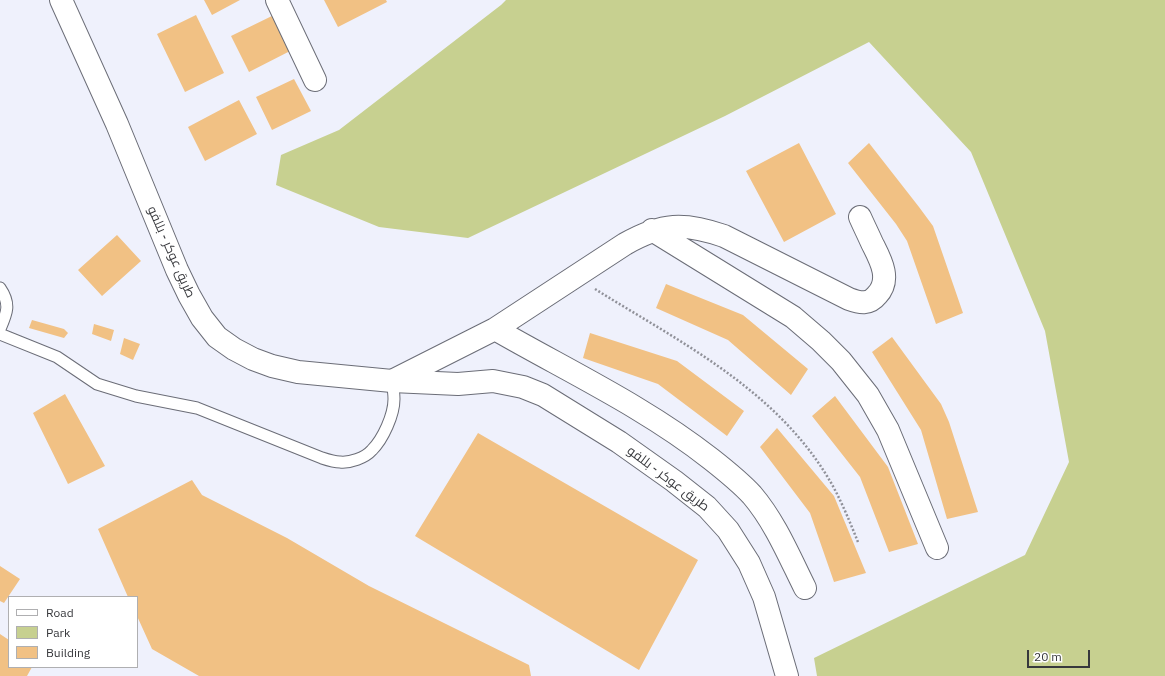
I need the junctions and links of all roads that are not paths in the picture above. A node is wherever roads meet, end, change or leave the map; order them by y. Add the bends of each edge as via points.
1 (61, 0) edge
2 (277, 0) edge
3 (316, 80) dead end
4 (860, 217) dead end
5 (652, 230) junction
6 (0, 288) edge
7 (0, 329) edge
8 (495, 329) junction
9 (0, 334) edge
10 (392, 381) junction
11 (936, 548) dead end
12 (805, 588) dead end
13 (787, 676) edge

1 - 10 street, طريق عوكر - بللفو via 117,124 177,270 202,318 217,337 252,359 272,366 298,372
2 - 3 street
4 - 5 street via 881,258 884,272 881,291 867,303 849,299 724,236 692,227 674,226
5 - 8 street via 625,244
5 - 11 street via 793,317 841,361 868,395 888,430
6 - 7 lane via 7,302 6,316
8 - 10 street
8 - 12 street via 651,417 690,442 723,469 751,494 763,510
9 - 10 lane via 57,357 98,384 136,396 197,408 322,458 341,462 364,456 372,451 379,440 390,422 394,400
10 - 13 street, طريق عوكر - بللفو via 458,384 493,382 523,387 543,396 619,442 674,481 707,507 728,530 749,563 764,597

